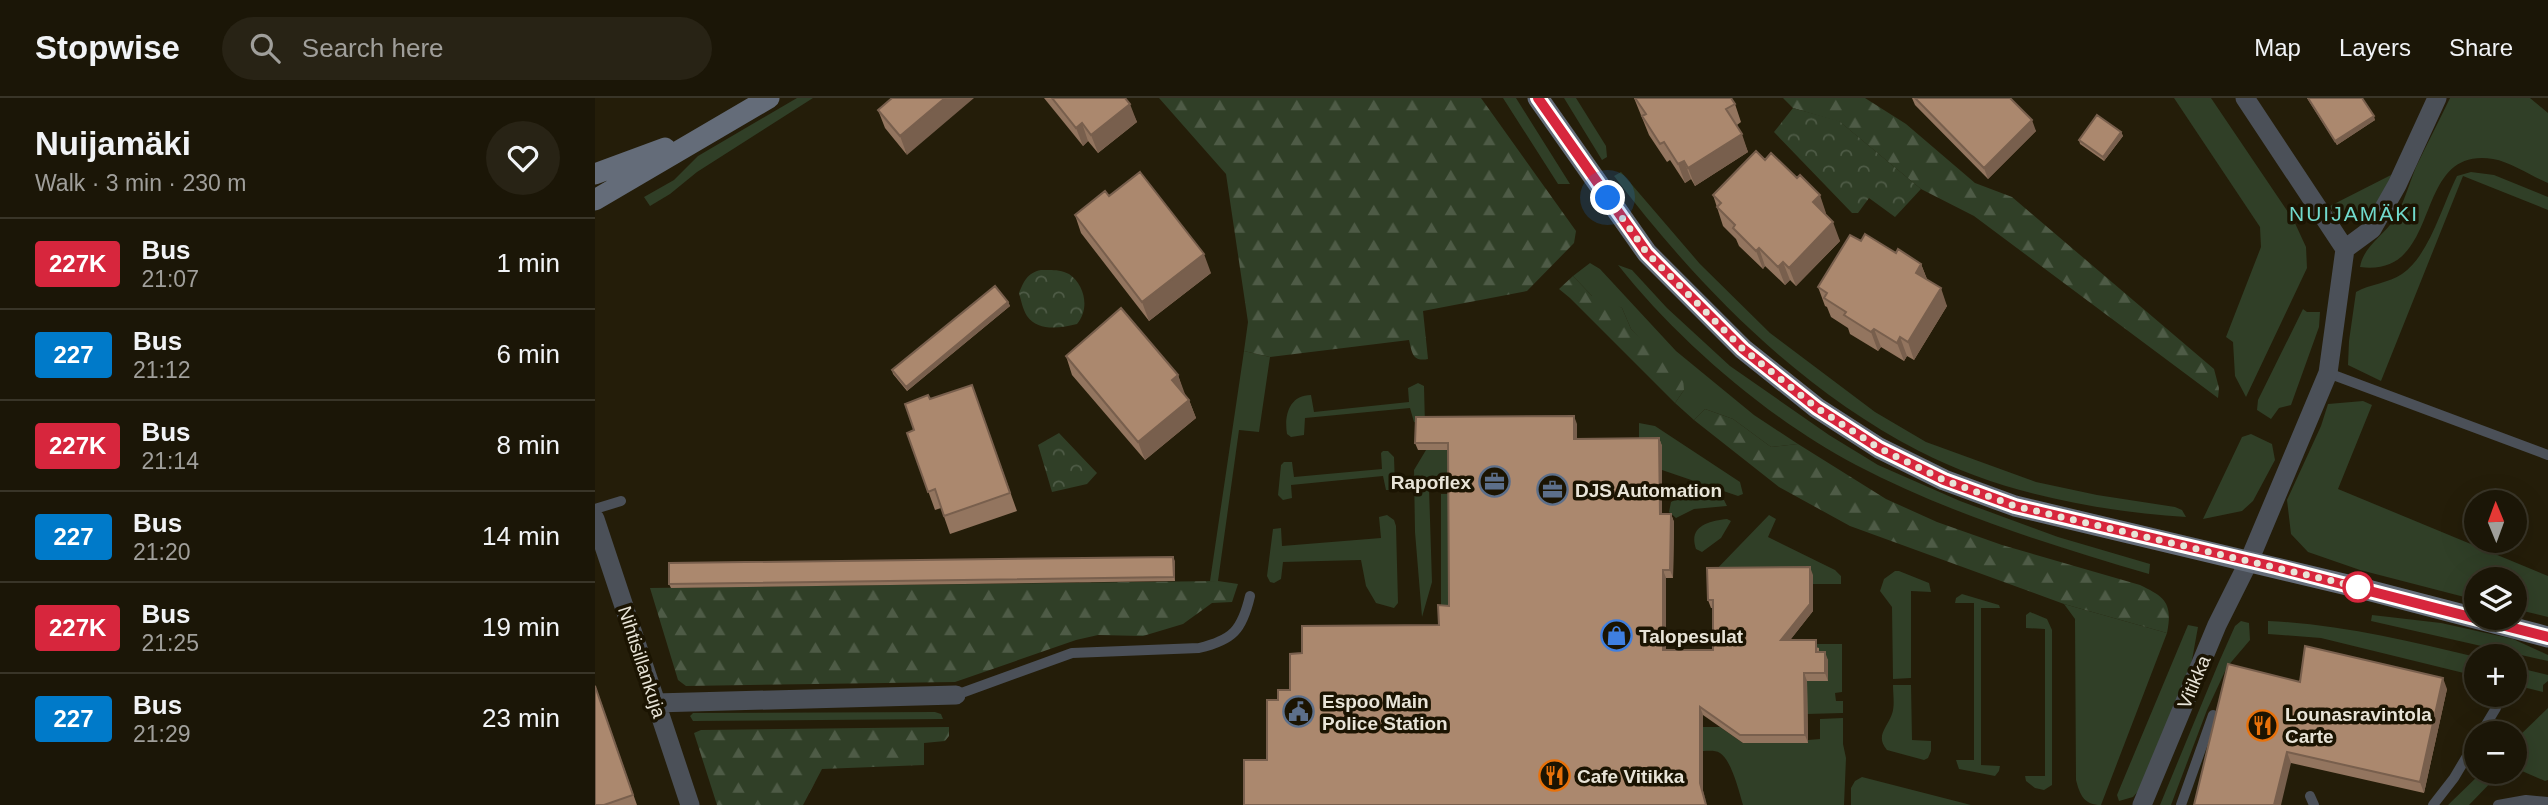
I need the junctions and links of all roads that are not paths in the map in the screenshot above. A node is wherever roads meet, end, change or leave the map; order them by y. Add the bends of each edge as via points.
1 (769, 98) edge
2 (1538, 98) edge
3 (2245, 98) edge
4 (2437, 98) edge
5 (720, 128) junction
6 (595, 174) edge
7 (595, 200) edge
8 (2345, 249) junction
9 (2328, 373) junction
10 (2548, 455) edge
11 (621, 501) dead end
12 (595, 509) edge
13 (595, 519) edge
14 (2249, 561) junction
15 (1249, 596) dead end
16 (2548, 637) edge
17 (956, 695) joint
18 (655, 703) junction
19 (2496, 708) dead end
20 (2213, 715) edge
21 (2488, 721) edge
22 (2464, 760) edge
23 (2548, 802) edge
24 (690, 805) edge
25 (2142, 805) edge
26 (2181, 805) edge
27 (2433, 805) edge
28 (2498, 805) edge

1 - 5 main road
2 - 14 main road via 1647,253 1743,349 1817,408 1879,448 1944,480 2015,506
3 - 8 street
4 - 8 street via 2372,229
5 - 6 main road
5 - 7 main road
8 - 9 street
9 - 10 lane
9 - 14 street
11 - 12 lane
13 - 18 street, Nihtisillankuja
14 - 16 main road
14 - 25 street, Vitikka via 2217,625
15 - 17 lane via 1235,634 1220,643 1199,648 1072,653
17 - 18 street
18 - 24 street, Nihtisillankuja
19 - 21 lane
20 - 26 lane
22 - 27 lane
23 - 28 lane

